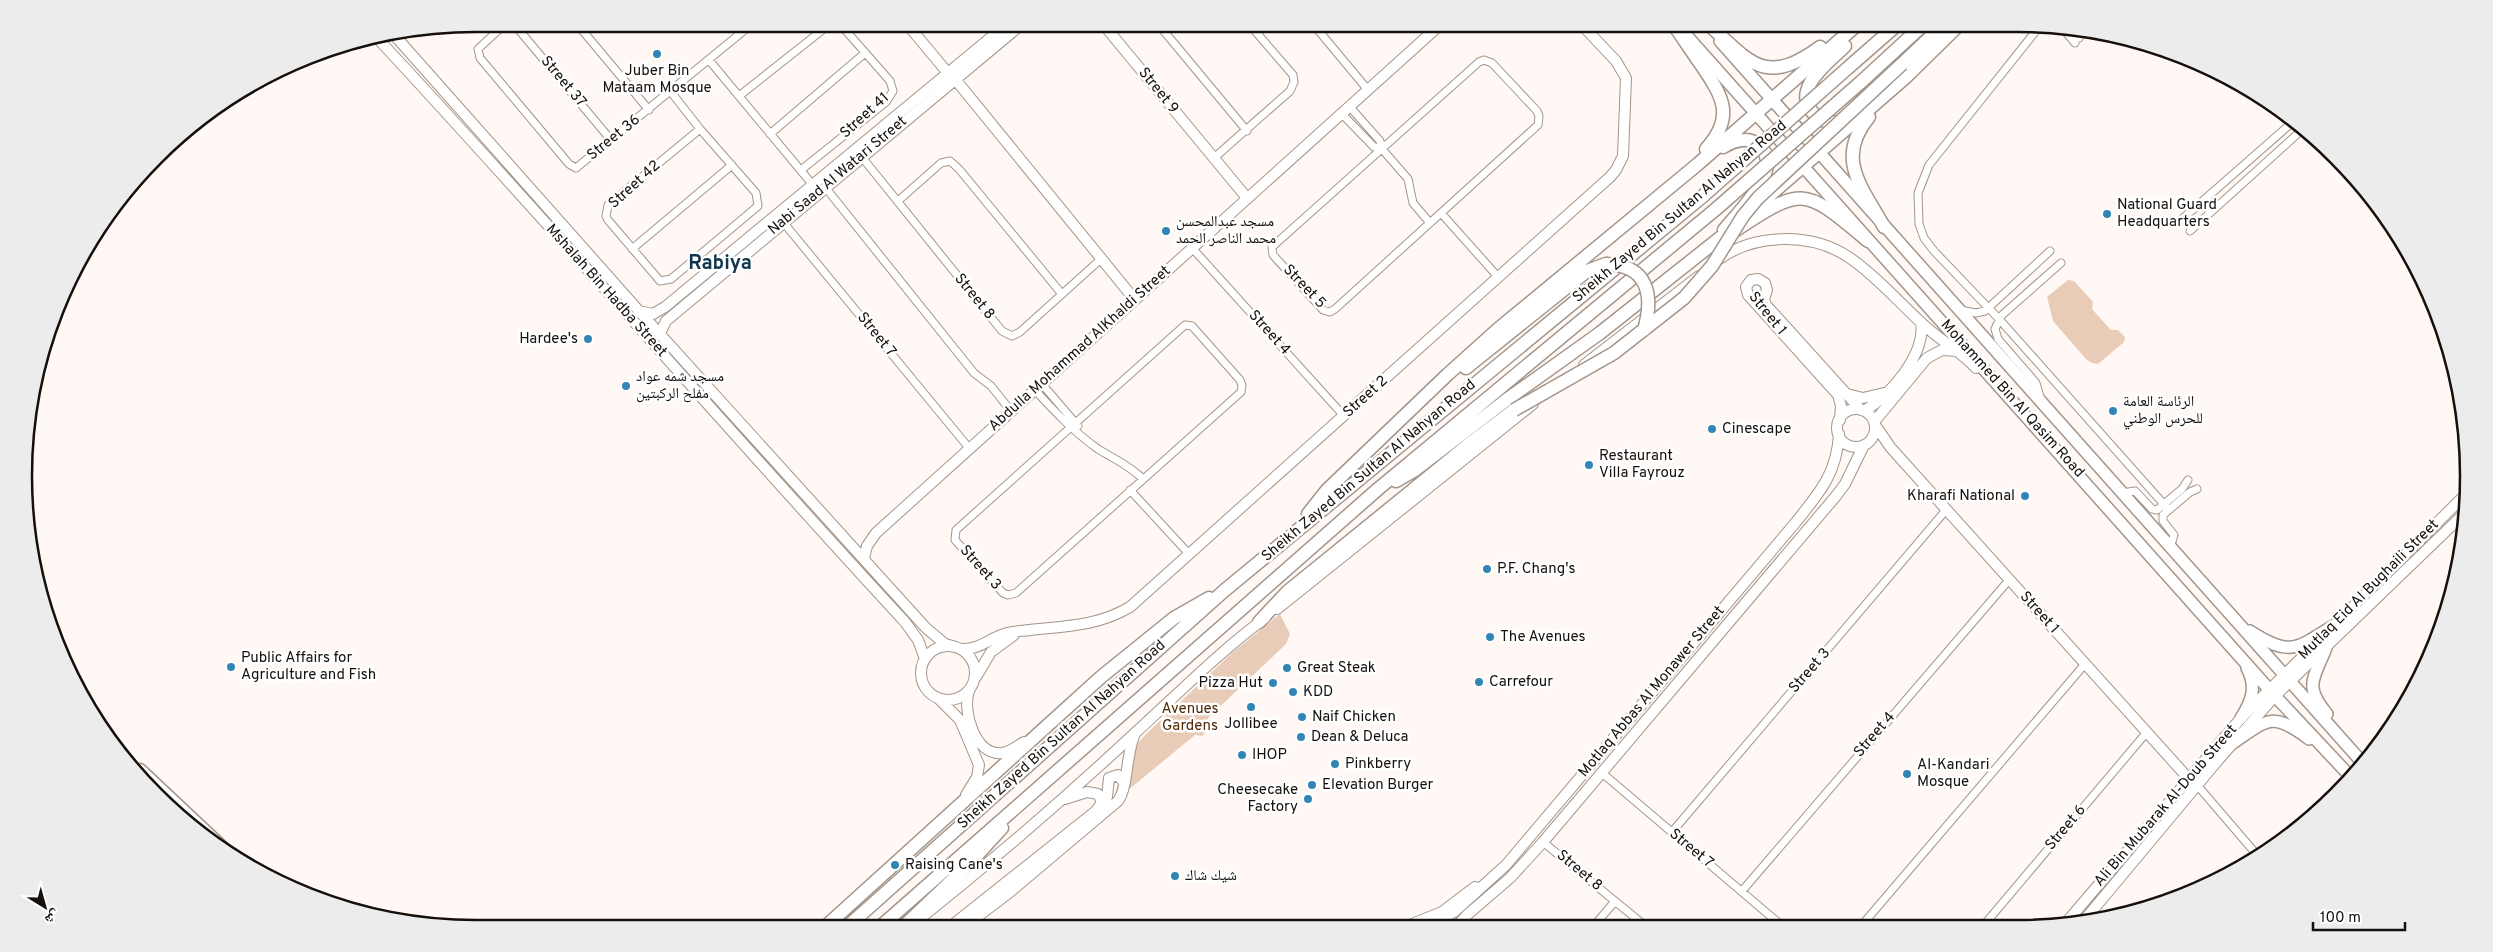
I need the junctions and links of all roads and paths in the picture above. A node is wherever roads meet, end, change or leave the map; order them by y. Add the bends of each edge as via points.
1 (495, 32) edge
2 (521, 32) edge
3 (584, 32) edge
4 (742, 32) edge
5 (820, 32) edge
6 (847, 32) edge
7 (914, 32) edge
8 (1002, 32) edge
9 (1002, 32) edge
10 (1110, 32) edge
11 (1165, 32) edge
12 (1256, 32) edge
13 (1320, 32) edge
14 (1432, 32) edge
15 (1589, 32) edge
16 (1679, 32) edge
17 (1681, 32) edge
18 (1713, 32) edge
19 (1715, 32) edge
20 (1842, 32) edge
21 (1849, 32) edge
22 (1858, 32) edge
23 (1889, 32) edge
24 (1915, 32) edge
25 (1936, 32) edge
26 (1952, 32) edge
27 (2035, 33) edge
28 (2040, 33) edge
29 (398, 39) edge
30 (382, 43) edge
31 (866, 53) junction
32 (416, 59) junction
33 (709, 60) junction
34 (405, 67) junction
35 (947, 72) junction
36 (1906, 77) junction
37 (955, 79) junction
38 (1368, 90) junction
39 (671, 92) junction
40 (739, 96) junction
41 (1771, 100) junction
42 (649, 110) junction
43 (1346, 110) junction
44 (1867, 112) junction
45 (1756, 113) junction
46 (2288, 126) joint
47 (700, 129) junction
48 (1247, 130) junction
49 (770, 134) junction
50 (2298, 134) edge
51 (2296, 136) junction
52 (611, 140) junction
53 (1382, 149) junction
54 (1819, 154) junction
55 (861, 156) junction
56 (1214, 158) junction
57 (2248, 161) junction
58 (1698, 164) junction
59 (732, 166) junction
60 (1804, 166) junction
61 (801, 170) junction
62 (2257, 171) junction
63 (812, 184) junction
64 (824, 187) junction
65 (1248, 198) junction
66 (898, 202) junction
67 (1919, 208) junction
68 (1441, 213) junction
69 (2181, 220) dead end
70 (783, 222) junction
71 (1430, 223) junction
72 (1884, 227) junction
73 (1620, 228) junction
74 (2190, 231) dead end
75 (1868, 241) junction
76 (1712, 246) junction
77 (736, 247) junction
78 (632, 249) junction
79 (1193, 249) junction
80 (2050, 251) dead end
81 (743, 256) junction
82 (1102, 259) junction
83 (2061, 263) dead end
84 (1499, 278) junction
85 (1062, 293) junction
86 (2003, 295) junction
87 (1135, 300) junction
88 (1987, 306) junction
89 (2013, 306) junction
90 (1959, 309) junction
91 (639, 311) junction
92 (1998, 319) junction
93 (1921, 322) junction
94 (1644, 330) junction
95 (660, 333) junction
96 (1995, 335) junction
97 (1959, 351) junction
98 (1996, 351) junction
99 (1974, 356) junction
100 (690, 366) junction
101 (681, 375) junction
102 (706, 383) junction
103 (1038, 387) junction
104 (694, 390) junction
105 (1887, 392) junction
106 (1846, 394) junction
107 (2041, 400) junction
108 (1863, 410) junction
109 (1011, 411) junction
110 (2026, 414) junction
111 (1344, 416) junction
112 (2057, 419) junction
113 (1840, 420) junction
114 (1076, 422) junction
115 (1875, 424) junction
116 (1070, 428) junction
117 (1081, 434) junction
118 (1838, 434) junction
119 (1866, 444) junction
120 (1374, 447) junction
121 (969, 448) junction
122 (1891, 448) junction
123 (1836, 461) junction
124 (1853, 466) junction
125 (2074, 468) junction
126 (1143, 479) junction
127 (2188, 480) dead end
128 (1378, 489) junction
129 (2197, 489) dead end
130 (1130, 490) junction
131 (2122, 493) junction
132 (2460, 500) edge
133 (2460, 506) edge
134 (2167, 507) junction
135 (1946, 510) junction
136 (2459, 519) edge
137 (2147, 521) junction
138 (1298, 529) junction
139 (876, 534) junction
140 (849, 540) junction
141 (2436, 541) junction
142 (2170, 548) junction
143 (1190, 555) junction
144 (864, 558) junction
145 (2009, 580) junction
146 (1225, 590) junction
147 (1259, 622) junction
148 (2238, 624) junction
149 (2333, 626) junction
150 (1019, 632) junction
151 (957, 648) junction
152 (2326, 648) junction
153 (2238, 654) junction
154 (925, 659) junction
155 (2085, 664) junction
156 (974, 679) junction
157 (2286, 679) junction
158 (969, 691) junction
159 (2272, 692) junction
160 (939, 699) junction
161 (2241, 718) junction
162 (1049, 724) junction
163 (2147, 732) junction
164 (1135, 733) junction
165 (2233, 743) junction
166 (2326, 749) junction
167 (2361, 755) edge
168 (2358, 758) edge
169 (1601, 772) junction
170 (2346, 772) edge
171 (2188, 778) junction
172 (1124, 782) junction
173 (2197, 785) junction
174 (1035, 790) junction
175 (1060, 801) junction
176 (1096, 811) junction
177 (949, 815) junction
178 (1672, 832) junction
179 (1543, 842) junction
180 (2254, 851) edge
181 (1506, 864) junction
182 (1742, 891) junction
183 (1615, 902) junction
184 (2075, 912) junction
185 (2089, 914) edge
186 (2071, 916) edge
187 (2075, 916) edge
188 (833, 920) edge
189 (855, 920) edge
190 (888, 920) edge
191 (911, 920) edge
192 (919, 920) edge
193 (959, 920) edge
194 (973, 920) edge
195 (1422, 920) edge
196 (1440, 920) edge
197 (1462, 920) edge
198 (1599, 920) edge
199 (1638, 920) edge
200 (1775, 920) edge
201 (1866, 920) edge
202 (1988, 920) edge

1 - 52 street, Street 36 via 478,49 480,58 569,164 576,168
2 - 52 street, Street 37
3 - 42 street
4 - 33 street, Street 36
5 - 40 street
6 - 31 street, Street 41
7 - 35 street
8 - 35 street, Nabi Saad Al Watari Street
9 - 37 street, Nabi Saad Al Watari Street
10 - 56 street, Street 9
11 - 48 street
12 - 48 street via 1293,75 1294,82 1290,91
13 - 38 street
14 - 38 street, Abdulla Mohammad AlKhaldi Street
15 - 84 street, Street 2 via 1616,61 1626,78 1624,148 1616,170
16 - 73 highway via 1720,92 1724,108 1722,124 1706,148
17 - 45 main road, Mohammed Bin Al Qasim Road
18 - 41 main road, Mohammed Bin Al Qasim Road
19 - 20 highway via 1747,60 1770,69 1801,61
21 - 41 highway
22 - 44 highway via 1816,75 1805,94 1814,115 1831,123 1851,120
23 - 138 highway, Sheikh Zayed Bin Sultan Al Nahyan Road, bridge via 1703,196
24 - 128 highway, Sheikh Zayed Bin Sultan Al Nahyan Road, bridge via 1716,209
25 - 94 highway, bridge via 1758,198 1697,285
26 - 36 highway
27 - 67 street via 1929,165 1920,186
28 - 67 street via 1933,167
29 - 32 street, Mshalah Bin Hadba Street
30 - 34 street, Mshalah Bin Hadba Street
31 - 49 street
31 - 61 street, Street 41 via 892,85 890,98
32 - 34 street via 414,68
32 - 91 street, Mshalah Bin Hadba Street
33 - 39 street, Street 36
33 - 40 street
34 - 101 street, Mshalah Bin Hadba Street
35 - 63 street, Nabi Saad Al Watari Street
36 - 44 highway
36 - 72 highway via 1863,124 1851,155 1855,174
37 - 55 street, Nabi Saad Al Watari Street
37 - 82 street
38 - 43 street, Abdulla Mohammad AlKhaldi Street
39 - 42 street, Street 36
39 - 47 street, Street 42
40 - 49 street
41 - 45 highway
41 - 54 main road, Mohammed Bin Al Qasim Road
42 - 52 street, Street 36
43 - 53 street via 1374,147
43 - 65 street, Abdulla Mohammad AlKhaldi Street
44 - 54 highway
45 - 58 highway
45 - 60 main road, Mohammed Bin Al Qasim Road
46 - 51 street
46 - 57 street
47 - 59 street, Street 42
47 - 78 street, Street 42 via 608,205 606,216
48 - 56 street
49 - 61 street
50 - 51 street
51 - 62 street
53 - 68 street, Street 5 via 1482,61 1492,64 1536,110 1540,120 1536,127
53 - 71 street via 1408,179 1414,203
53 - 71 street, Street 5 via 1274,245 1273,255 1323,310 1330,312
54 - 60 highway
54 - 72 main road, Mohammed Bin Al Qasim Road
55 - 64 street, Nabi Saad Al Watari Street
55 - 66 street, Street 8
56 - 65 street, Street 9
57 - 62 street
57 - 69 street
58 - 73 highway
58 - 76 highway via 1740,140 1757,144 1768,162 1762,181
59 - 78 street
59 - 78 street, Street 42 via 756,193 758,206 755,211 665,282 656,278
60 - 75 main road, Mohammed Bin Al Qasim Road
60 - 76 highway
61 - 63 street
62 - 74 street
63 - 77 street, Nabi Saad Al Watari Street
64 - 70 street, Nabi Saad Al Watari Street
64 - 109 street via 974,373 991,386
65 - 79 street, Abdulla Mohammad AlKhaldi Street
66 - 85 street via 941,163 950,161
66 - 85 street, Street 8 via 1008,335 1020,332
67 - 88 street via 1931,244
68 - 71 street, Street 5
68 - 84 street
70 - 81 street, Nabi Saad Al Watari Street
70 - 121 street, Street 7
72 - 90 main road, Mohammed Bin Al Qasim Road
73 - 120 highway via 1470,354
75 - 76 highway via 1825,206 1808,198 1798,198 1777,203
75 - 99 main road, Mohammed Bin Al Qasim Road
76 - 128 highway via 1415,470
77 - 81 street via 736,254
77 - 91 street, Nabi Saad Al Watari Street via 665,307 653,314
79 - 87 street, Abdulla Mohammad AlKhaldi Street
79 - 111 street, Street 4
80 - 86 street
81 - 95 street, Nabi Saad Al Watari Street via 666,321
82 - 85 street, Street 8
82 - 87 street
83 - 89 street
84 - 111 street, Street 2
86 - 88 street
86 - 89 street
87 - 103 street, Abdulla Mohammad AlKhaldi Street
88 - 90 street via 1976,314
88 - 92 street
89 - 92 street
90 - 98 main road, Mohammed Bin Al Qasim Road
91 - 95 street, Mshalah Bin Hadba Street
92 - 96 street
92 - 134 street
93 - 97 street
93 - 105 street via 1922,340 1916,356
93 - 147 street via 1855,262 1837,251 1795,240 1740,246
94 - 120 highway, bridge via 1650,306 1641,278 1625,266 1606,264 1587,270
94 - 147 highway, bridge via 1604,360 1553,386 1486,430 1287,592
95 - 100 street, Mshalah Bin Hadba Street
96 - 98 main road
96 - 107 street via 2036,383
97 - 110 street via 2006,401
97 - 115 street via 1942,350 1926,358
98 - 107 main road, Mohammed Bin Al Qasim Road
99 - 110 main road, Mohammed Bin Al Qasim Road
99 - 112 main road via 2003,378 2048,427 2055,428
100 - 101 street via 688,374
100 - 102 street, Mshalah Bin Hadba Street
101 - 104 street, Mshalah Bin Hadba Street
102 - 104 street via 696,383
102 - 140 street, Mshalah Bin Hadba Street
103 - 109 street, Abdulla Mohammad AlKhaldi Street
103 - 114 street
103 - 116 street
104 - 154 street, Mshalah Bin Hadba Street via 905,622 918,640
105 - 106 street via 1863,398
105 - 108 street
106 - 108 street, Street 1
106 - 113 street, Street 1 via 1766,305 1765,283 1751,280 1746,287 1748,295 1838,395
107 - 112 main road, Mohammed Bin Al Qasim Road
108 - 113 street via 1851,410
108 - 115 street
109 - 121 street, Abdulla Mohammad AlKhaldi Street
110 - 125 main road, Mohammed Bin Al Qasim Road
111 - 143 street, Street 2
112 - 131 main road, Mohammed Bin Al Qasim Road
113 - 118 street
114 - 116 street, Street 3
114 - 117 street
114 - 126 street, Street 3 via 1184,326 1192,326 1241,382 1242,390
115 - 119 street via 1874,435
115 - 122 street, Street 1
116 - 117 street
116 - 130 street, Street 3 via 954,532 955,540 1001,592 1008,595 1016,593
117 - 126 street
118 - 119 street via 1848,445
118 - 123 street, Motlaq Abbas Al Monawer Street
119 - 122 street
119 - 124 street, Motlaq Abbas Al Monawer Street
120 - 138 highway via 1327,490
121 - 139 street, Abdulla Mohammad AlKhaldi Street
122 - 135 street, Street 1
123 - 124 street via 1846,457
123 - 181 street, Motlaq Abbas Al Monawer Street via 1816,498
124 - 169 street, Motlaq Abbas Al Monawer Street via 1836,496
125 - 137 main road via 2075,459 2082,459 2131,513
125 - 153 main road, Mohammed Bin Al Qasim Road
126 - 130 street, Street 3
127 - 134 street
128 - 174 highway, Sheikh Zayed Bin Sultan Al Nahyan Road
129 - 134 street
130 - 143 street
131 - 134 street via 2135,491 2155,510
131 - 137 main road, Mohammed Bin Al Qasim Road
132 - 149 street, Mutlaq Eid Al Bughaili Street
133 - 141 street via 2434,532
134 - 142 street via 2162,518 2174,535
135 - 145 street, Street 1
135 - 178 street, Street 3
136 - 141 street, Mutlaq Eid Al Bughaili Street
137 - 142 main road, Mohammed Bin Al Qasim Road
138 - 146 highway, Sheikh Zayed Bin Sultan Al Nahyan Road
139 - 140 street, Abdulla Mohammad AlKhaldi Street via 862,541
139 - 144 street, Abdulla Mohammad AlKhaldi Street via 867,546
140 - 144 street, Mshalah Bin Hadba Street
141 - 152 street, Mutlaq Eid Al Bughaili Street
142 - 148 main road, Mohammed Bin Al Qasim Road
143 - 150 street, Street 2 via 1130,607 1114,616 1085,625
144 - 151 street, Mshalah Bin Hadba Street via 926,628 945,644
145 - 155 street, Street 1
145 - 182 street, Street 4
146 - 162 highway via 1197,603 1154,632
146 - 189 highway, Sheikh Zayed Bin Sultan Al Nahyan Road
147 - 164 street
148 - 149 main road via 2269,644 2283,648 2304,644
148 - 157 main road, Mohammed Bin Al Qasim Road
149 - 157 street, Mutlaq Eid Al Bughaili Street
150 - 151 street, Street 2 via 1001,635 978,648
150 - 156 street, Street 2 via 991,652
151 - 154 street via 937,648
151 - 156 street via 971,659
152 - 157 street, Mutlaq Eid Al Bughaili Street
152 - 167 main road via 2311,684 2313,693
153 - 159 main road, Mohammed Bin Al Qasim Road
153 - 161 main road via 2254,689
154 - 160 street via 922,682
155 - 163 street, Street 1
155 - 201 street
156 - 158 street
157 - 159 street, Mutlaq Eid Al Bughaili Street
157 - 168 main road, Mohammed Bin Al Qasim Road
158 - 160 street via 958,698
158 - 162 street via 966,701 968,716 979,741 989,750 1008,751
159 - 161 street, Ali Bin Mubarak Al-Doub Street
159 - 165 street, Ali Bin Mubarak Al-Doub Street
159 - 166 main road, Mohammed Bin Al Qasim Road
160 - 177 street via 960,720 978,765 975,782
161 - 171 street, Ali Bin Mubarak Al-Doub Street
162 - 177 highway
163 - 171 street, Street 1
163 - 202 street, Street 6
164 - 172 street
164 - 175 street
165 - 166 main road via 2259,725 2274,721 2288,724
165 - 173 street, Ali Bin Mubarak Al-Doub Street
166 - 170 main road, Mohammed Bin Al Qasim Road
169 - 178 street, Street 7
169 - 179 street, Motlaq Abbas Al Monawer Street
171 - 184 street, Ali Bin Mubarak Al-Doub Street
172 - 176 street via 1118,775 1109,778 1106,802
172 - 194 street via 1116,803
173 - 180 street
173 - 185 street, Ali Bin Mubarak Al-Doub Street
174 - 190 highway, Sheikh Zayed Bin Sultan Al Nahyan Road
174 - 191 highway via 970,864
175 - 176 street via 1083,792 1096,792 1102,800
175 - 192 street
176 - 193 street
177 - 188 highway
178 - 182 street, Street 7
179 - 183 street, Street 8
179 - 197 street, Motlaq Abbas Al Monawer Street via 1510,878
181 - 195 street via 1442,912
181 - 196 street, Motlaq Abbas Al Monawer Street via 1454,912
182 - 200 street, Street 7
183 - 198 street, Street 8
183 - 199 street, Street 8
184 - 186 street, Ali Bin Mubarak Al-Doub Street
184 - 187 street

